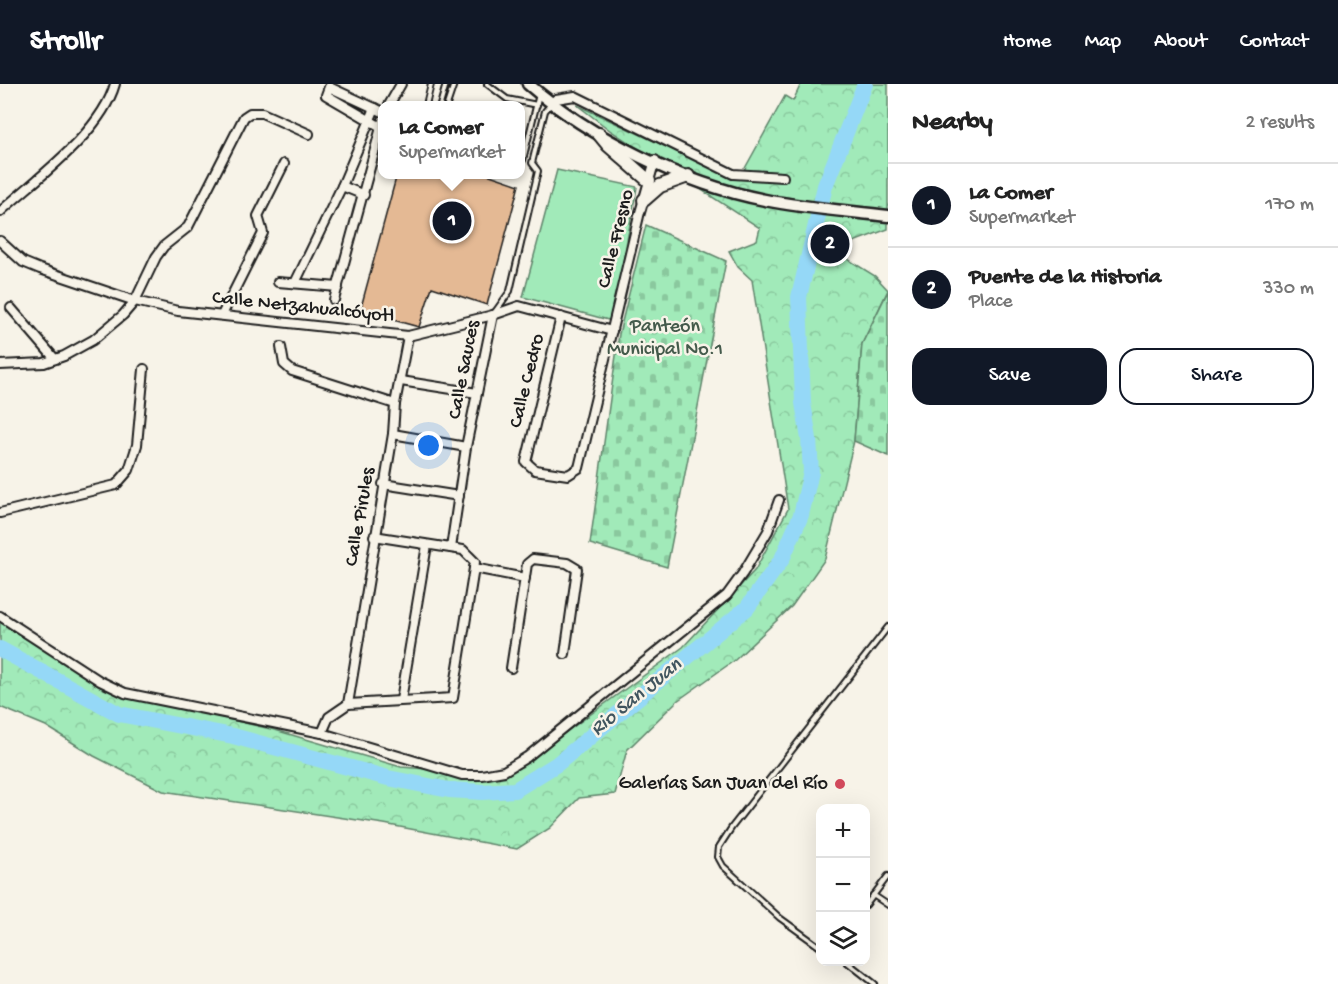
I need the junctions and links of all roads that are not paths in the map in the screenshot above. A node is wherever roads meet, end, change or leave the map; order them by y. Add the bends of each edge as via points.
1 (115, 84) edge
2 (401, 84) edge
3 (432, 84) edge
4 (446, 84) edge
5 (454, 84) edge
6 (488, 84) edge
7 (528, 84) edge
8 (539, 94) edge
9 (391, 101) edge
10 (427, 101) edge
11 (441, 101) edge
12 (448, 101) edge
13 (554, 101) junction
14 (375, 108) junction
15 (378, 110) edge
16 (370, 122) junction
17 (378, 123) edge
18 (309, 134) dead end
19 (599, 134) junction
20 (378, 139) edge
21 (525, 148) edge
22 (525, 161) edge
23 (655, 161) junction
24 (532, 163) junction
25 (284, 164) dead end
26 (688, 176) junction
27 (783, 177) dead end
28 (649, 181) junction
29 (342, 186) junction
30 (364, 195) junction
31 (764, 197) junction
32 (644, 200) junction
33 (0, 212) edge
34 (888, 214) edge
35 (0, 241) edge
36 (278, 282) dead end
37 (296, 283) junction
38 (338, 287) junction
39 (334, 300) dead end
40 (135, 301) junction
41 (11, 308) dead end
42 (222, 315) junction
43 (493, 315) junction
44 (561, 317) junction
45 (612, 331) junction
46 (408, 336) junction
47 (281, 347) dead end
48 (55, 359) junction
49 (0, 365) edge
50 (144, 369) dead end
51 (401, 381) junction
52 (477, 393) junction
53 (395, 404) junction
54 (393, 434) junction
55 (466, 447) junction
56 (579, 468) joint
57 (383, 484) junction
58 (459, 496) junction
59 (779, 500) dead end
60 (0, 513) edge
61 (374, 536) junction
62 (427, 545) junction
63 (451, 548) junction
64 (475, 565) junction
65 (525, 578) junction
66 (0, 615) edge
67 (888, 627) edge
68 (565, 654) dead end
69 (511, 668) dead end
70 (400, 700) junction
71 (348, 704) junction
72 (322, 733) junction
73 (888, 877) edge
74 (873, 895) junction
75 (870, 899) edge
76 (888, 905) edge
77 (816, 944) edge
78 (852, 966) edge
79 (875, 984) edge

1 - 33 street via 110,102 77,141
2 - 9 street
3 - 10 lane
4 - 11 lane
5 - 12 lane
6 - 8 lane via 507,99
7 - 8 main road
8 - 13 main road
8 - 21 lane
13 - 19 main road
13 - 23 main road
13 - 24 lane, Calle Sauces via 545,111
13 - 27 street via 576,96 733,174
14 - 15 street
14 - 16 street
14 - 16 street via 329,87 326,95
16 - 17 street
16 - 29 street
18 - 40 street via 262,113 244,117 188,227 156,257
19 - 23 main road
19 - 28 main road
20 - 30 street
22 - 24 lane
23 - 26 main road
23 - 28 street, Calle Fresno
23 - 31 main road
24 - 43 lane, Calle Sauces via 538,171 510,291
25 - 42 street via 258,216 263,233
26 - 31 main road
26 - 32 main road via 660,186
28 - 32 street, Calle Fresno
29 - 30 street
29 - 37 street
30 - 38 street
31 - 34 main road
32 - 45 street, Calle Fresno
35 - 40 street, Calle Netzahualcóyotl via 22,262
36 - 37 street
37 - 38 street
38 - 39 street
40 - 42 street, Calle Netzahualcóyotl via 178,311
40 - 48 street via 93,340
41 - 48 street
42 - 46 street, Calle Netzahualcóyotl
43 - 44 street, Calle Netzahualcóyotl via 519,306
43 - 46 street, Calle Netzahualcóyotl
43 - 52 street, Calle Sauces
44 - 45 street, Calle Netzahualcóyotl
44 - 56 street, Calle Cedro via 526,462 535,470 568,475
45 - 56 street, Calle Fresno
46 - 51 street, Calle Pirules
47 - 53 street via 284,364 292,371
48 - 49 street
50 - 60 street via 137,445 129,470 116,485
51 - 52 street
51 - 53 street, Calle Pirules
52 - 55 street, Calle Sauces
53 - 54 street, Calle Pirules
54 - 55 street
54 - 57 street, Calle Pirules
55 - 58 street, Calle Sauces
57 - 58 street
57 - 61 street, Calle Pirules
58 - 63 street, Calle Sauces
59 - 72 street via 768,531 727,595 527,757 504,771 462,775
61 - 62 street
61 - 71 street, Calle Pirules
62 - 63 street
62 - 70 street
63 - 64 street via 463,550
64 - 65 street
64 - 70 street via 453,698
65 - 68 street via 527,564 533,560 567,563 578,569
65 - 69 street
66 - 72 street via 100,681 125,693
67 - 77 lane via 719,847 718,857 723,866 780,918
70 - 71 street
71 - 72 street via 329,717
73 - 74 lane
74 - 75 lane
74 - 76 lane
78 - 79 lane

